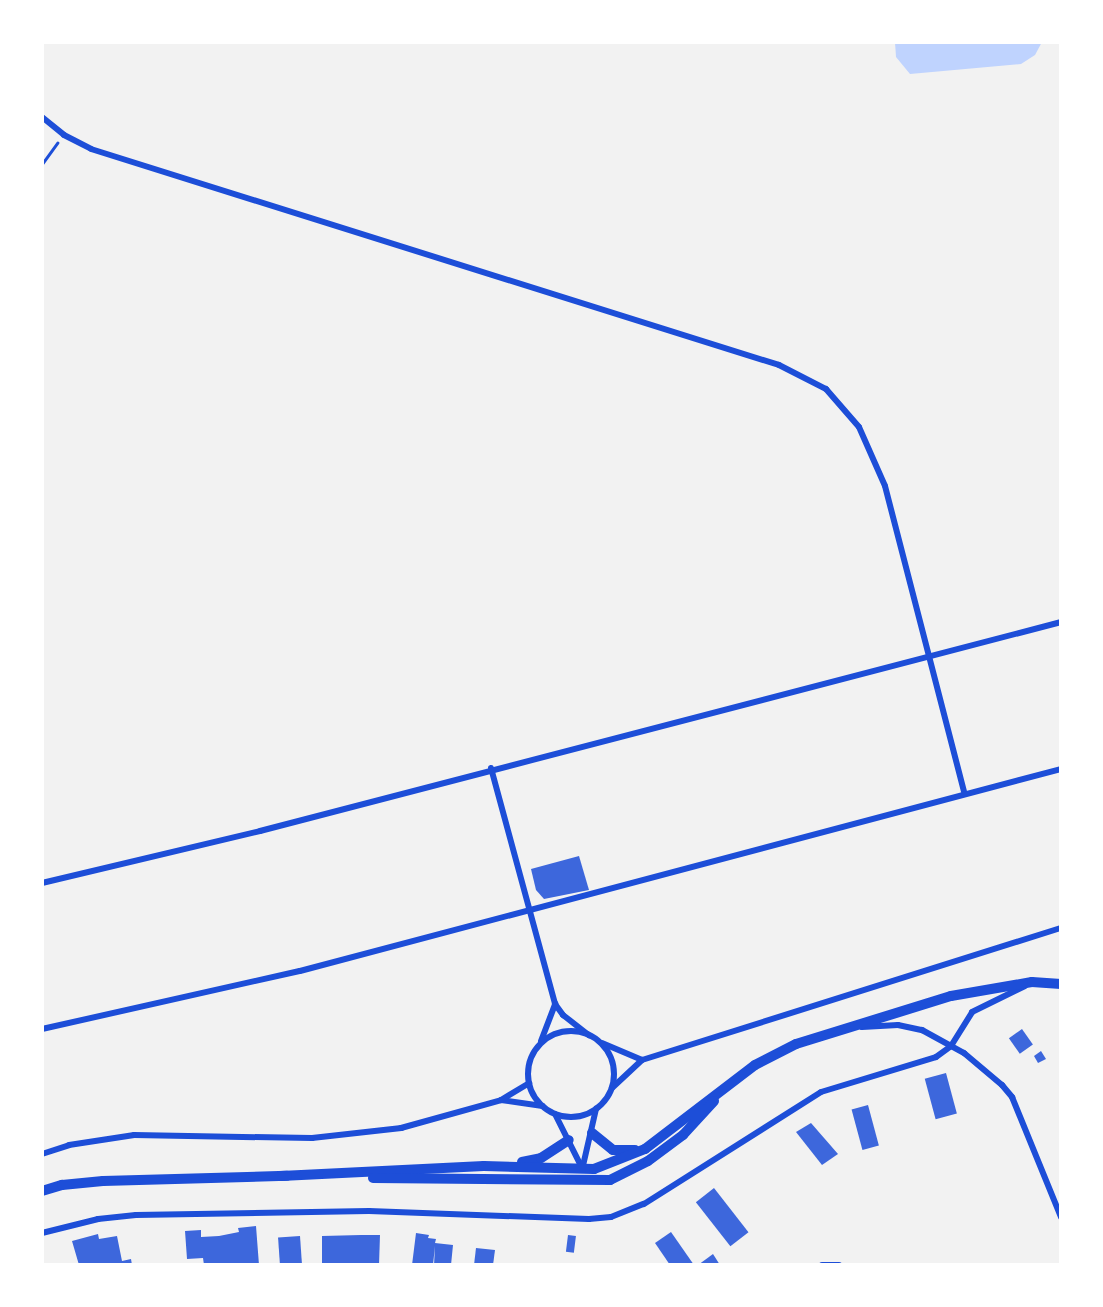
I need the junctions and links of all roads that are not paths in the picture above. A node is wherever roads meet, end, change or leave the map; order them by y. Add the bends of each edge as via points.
1 (42, 117) edge
2 (1061, 622) edge
3 (927, 657) junction
4 (491, 768) junction
5 (1061, 769) edge
6 (964, 792) junction
7 (42, 883) edge
8 (531, 909) junction
9 (1061, 928) edge
10 (1032, 982) junction
11 (1061, 984) edge
12 (555, 1004) junction
13 (843, 1028) junction
14 (42, 1029) edge
15 (589, 1035) junction
16 (600, 1042) junction
17 (539, 1045) junction
18 (951, 1046) junction
19 (642, 1060) junction
20 (735, 1079) junction
21 (529, 1083) junction
22 (612, 1088) junction
23 (501, 1100) junction
24 (543, 1106) junction
25 (596, 1109) junction
26 (555, 1114) junction
27 (592, 1133) junction
28 (569, 1140) junction
29 (645, 1149) junction
30 (42, 1154) edge
31 (484, 1166) junction
32 (582, 1170) junction
33 (281, 1176) junction
34 (532, 1178) junction
35 (610, 1180) junction
36 (42, 1191) edge
37 (1061, 1217) edge
38 (42, 1233) edge
39 (822, 1265) edge
40 (839, 1265) edge

1 - 3 street via 91,149 803,375 826,389 859,427 873,454 898,531
2 - 3 street
3 - 4 street
3 - 6 street
4 - 7 street via 260,831
4 - 8 street
5 - 6 street
6 - 8 street
8 - 12 street
8 - 14 street via 300,971
9 - 19 street
10 - 11 main road
10 - 13 main road via 951,996
10 - 18 street via 972,1012
12 - 15 street
12 - 17 street
13 - 18 street via 911,1027
13 - 20 main road via 774,1054
15 - 16 street
15 - 17 street via 562,1032
16 - 19 street
16 - 22 street via 613,1063
17 - 21 street via 528,1069
18 - 37 street via 978,1063 1012,1097
18 - 38 street via 928,1061 821,1091 644,1204 611,1217 369,1211 135,1214
19 - 22 street
20 - 29 main road
20 - 35 main road via 683,1135 649,1161
21 - 23 street
21 - 24 street
22 - 25 street
23 - 24 street
23 - 30 street via 401,1128 350,1135 134,1135
24 - 26 street
25 - 26 street via 569,1117
25 - 27 street
26 - 28 street
27 - 29 main road via 612,1150
27 - 32 street
28 - 31 main road via 532,1161
28 - 32 street
29 - 32 main road
31 - 32 main road
31 - 33 main road
32 - 34 main road
32 - 35 main road
33 - 34 main road
33 - 36 main road via 103,1181
34 - 35 main road
39 - 40 street

